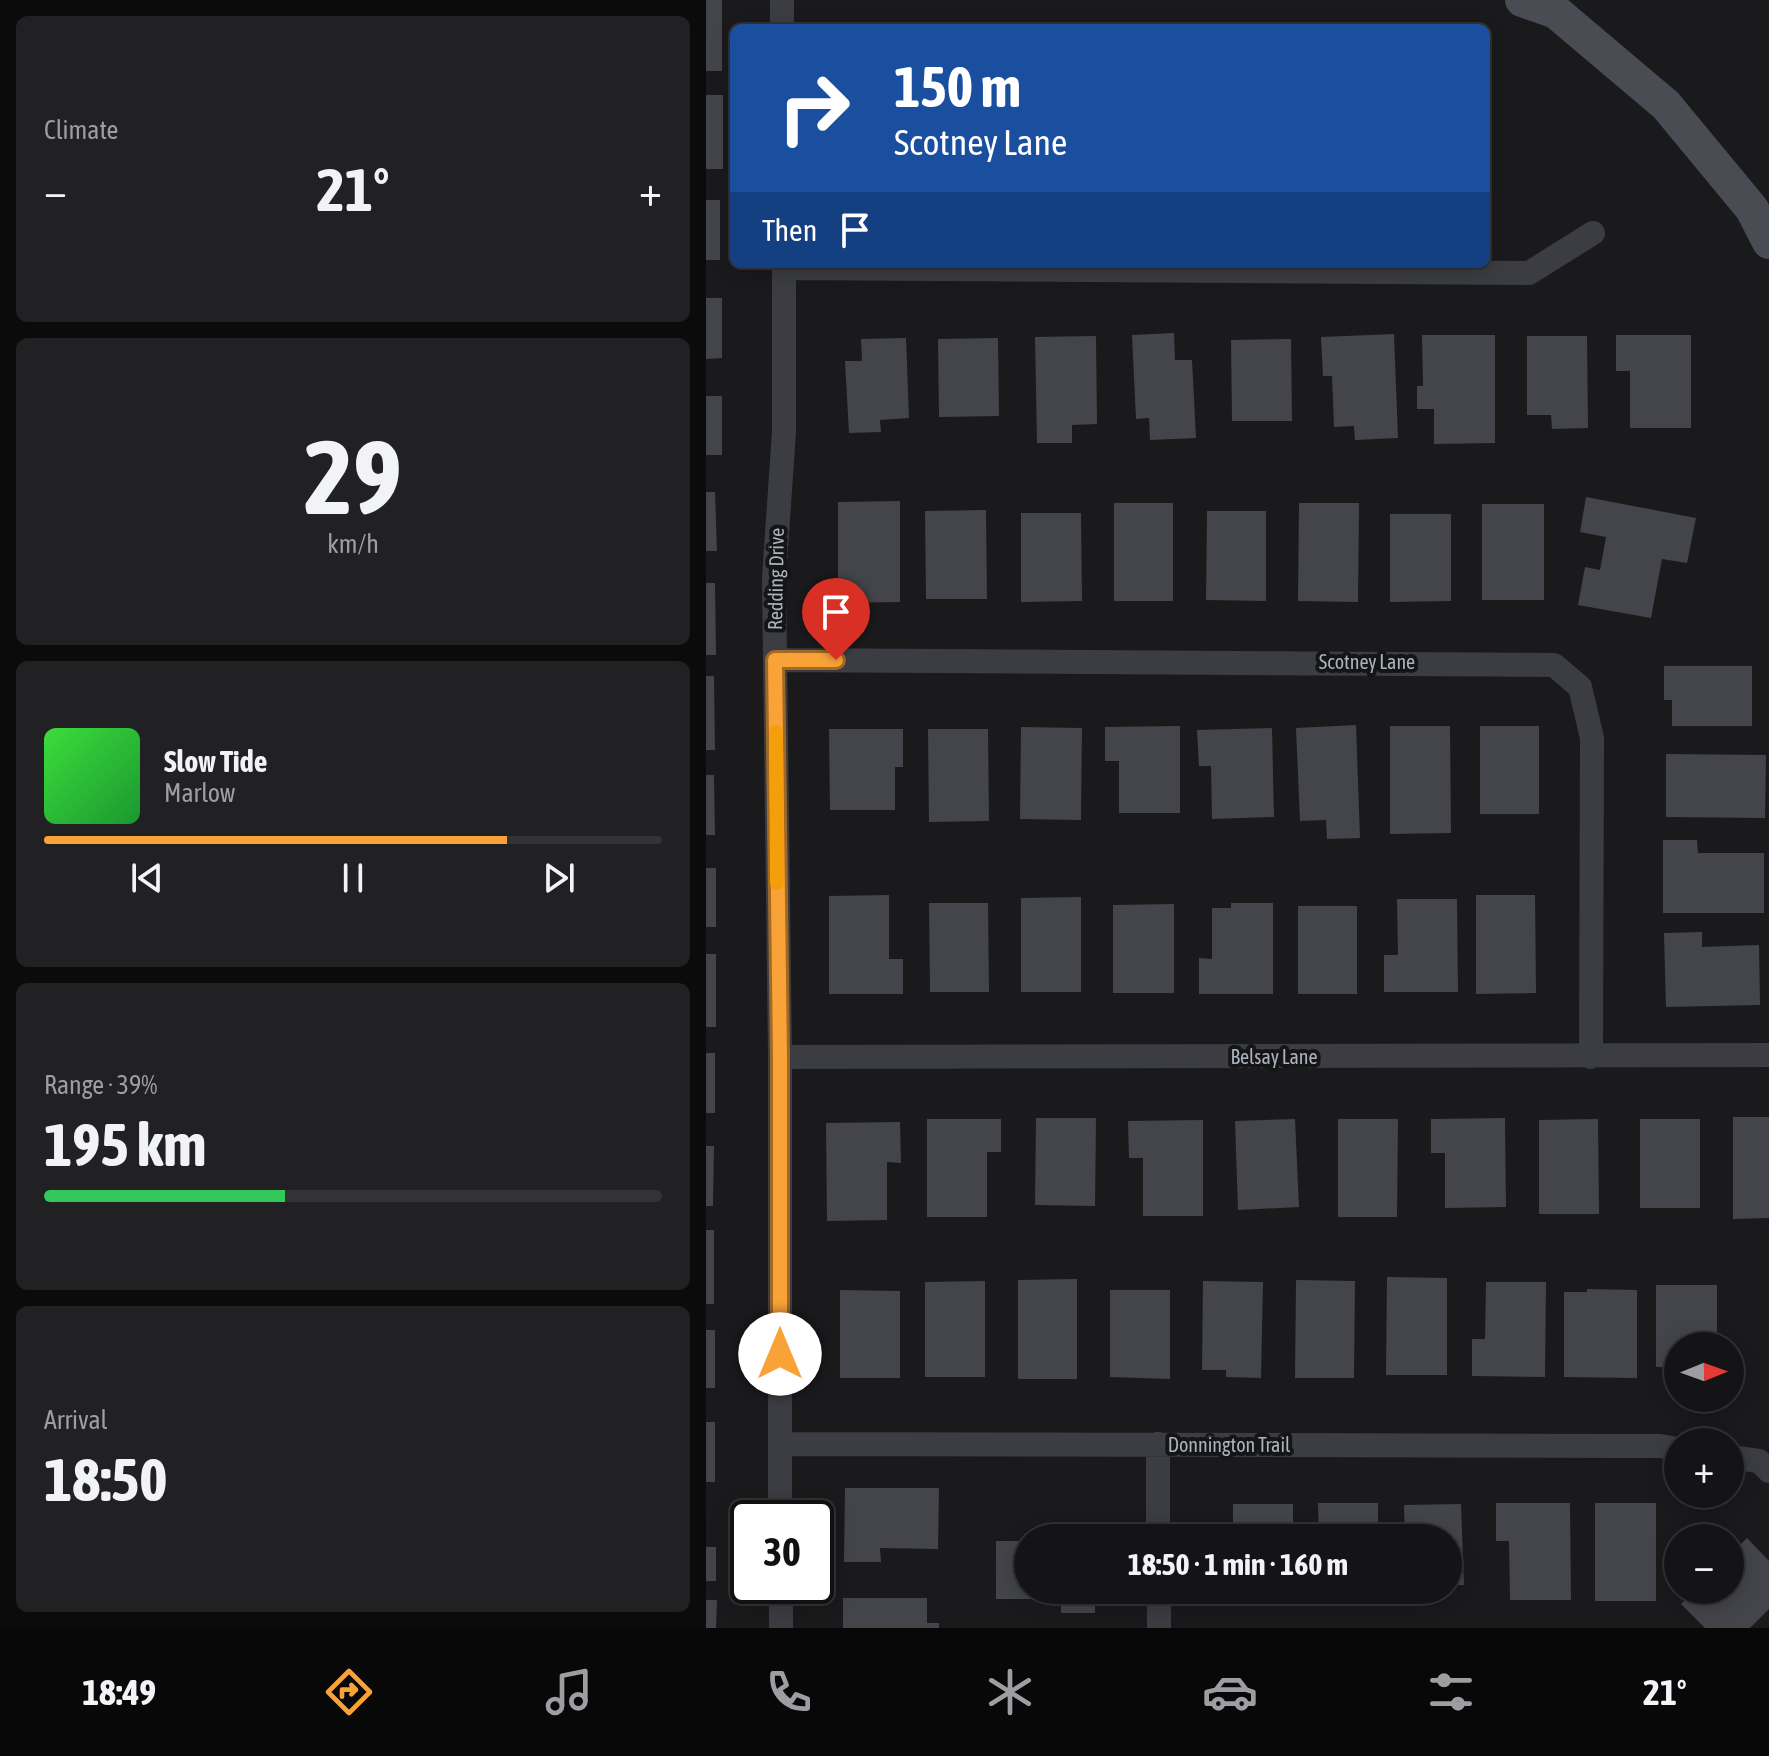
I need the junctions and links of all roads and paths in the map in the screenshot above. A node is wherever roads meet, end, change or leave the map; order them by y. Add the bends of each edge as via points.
1 (782, 0) edge
2 (1522, 0) edge
3 (1558, 6) edge
4 (782, 24) edge
5 (1593, 233) dead end
6 (1769, 242) edge
7 (784, 268) edge
8 (997, 268) edge
9 (775, 660) junction
10 (1769, 1055) edge
11 (780, 1057) junction
12 (1591, 1057) junction
13 (780, 1444) junction
14 (1158, 1444) junction
15 (1664, 1447) edge
16 (1744, 1459) edge
17 (1769, 1471) edge
18 (780, 1500) edge
19 (1158, 1524) edge
20 (781, 1604) edge
21 (1159, 1604) edge
22 (781, 1628) edge
23 (1159, 1628) edge

1 - 4 street
2 - 3 street
3 - 6 street via 1666,105 1752,209
5 - 8 street via 1529,273
7 - 9 street, Redding Drive
9 - 11 street, Redding Drive
9 - 12 street, Scotney Lane via 1554,665 1580,687 1592,738
10 - 12 street, Belsay Lane
11 - 12 street, Belsay Lane
11 - 13 street, Redding Drive
13 - 14 street, Donnington Trail
13 - 18 street, Redding Drive
14 - 15 street, Donnington Trail
14 - 19 street
16 - 17 street via 1759,1461
20 - 22 street
21 - 23 street

